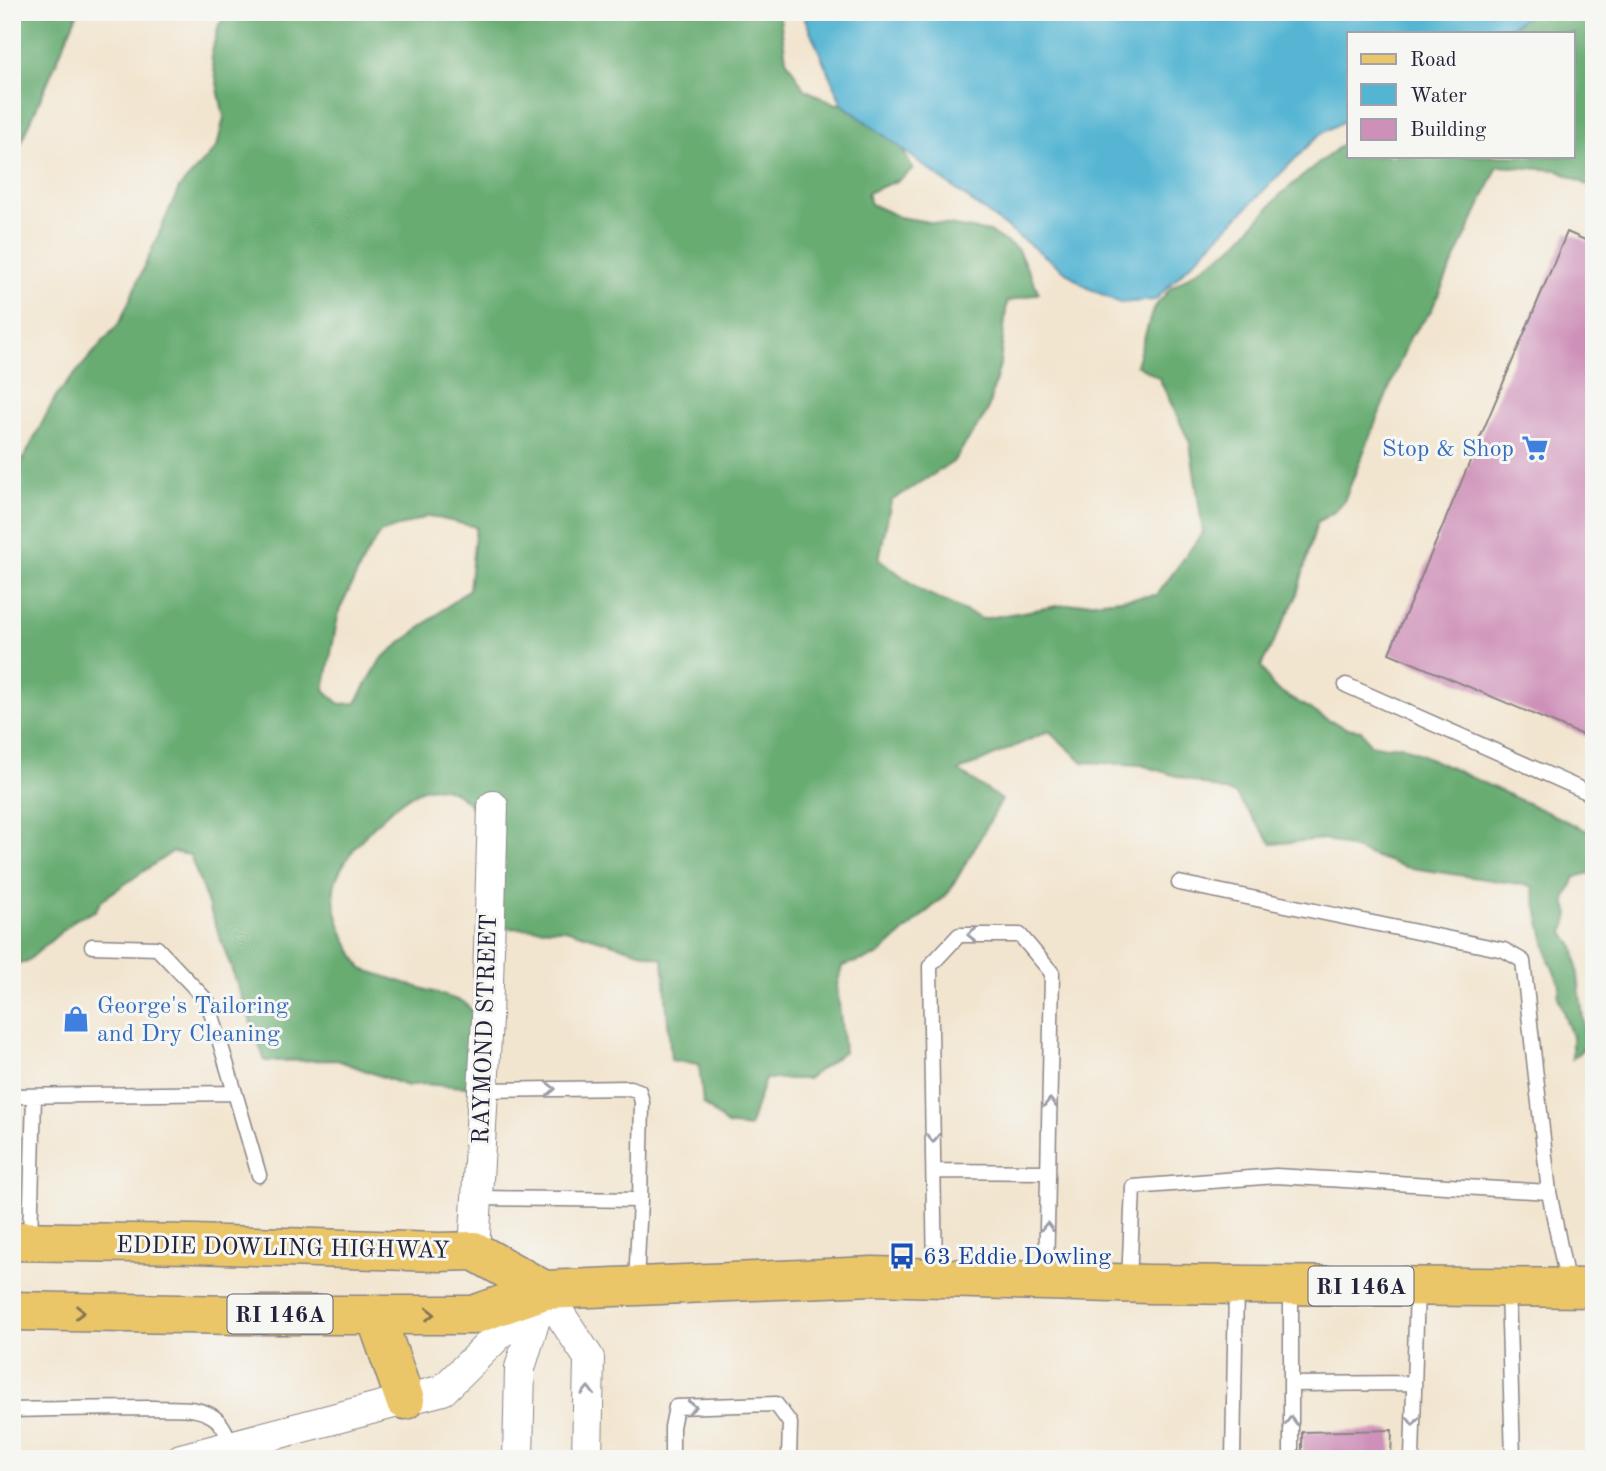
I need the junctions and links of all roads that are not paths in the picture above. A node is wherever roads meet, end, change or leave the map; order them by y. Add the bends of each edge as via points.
1 (1346, 685) dead end
2 (1594, 795) edge
3 (492, 806) dead end
4 (1179, 883) dead end
5 (92, 946) dead end
6 (482, 1090) junction
7 (235, 1093) junction
8 (12, 1096) edge
9 (34, 1096) junction
10 (933, 1171) junction
11 (1048, 1171) junction
12 (259, 1175) dead end
13 (1549, 1192) junction
14 (477, 1198) junction
15 (640, 1200) junction
16 (21, 1241) edge
17 (474, 1251) junction
18 (935, 1278) junction
19 (1046, 1282) junction
20 (1129, 1284) junction
21 (1236, 1284) junction
22 (1291, 1285) junction
23 (636, 1286) junction
24 (1417, 1286) junction
25 (1508, 1287) junction
26 (1581, 1288) edge
27 (544, 1290) junction
28 (12, 1311) edge
29 (375, 1314) junction
30 (1414, 1383) junction
31 (1291, 1384) junction
32 (405, 1400) junction
33 (12, 1410) edge
34 (230, 1446) junction
35 (181, 1459) edge
36 (518, 1459) edge
37 (587, 1459) edge
38 (672, 1459) edge
39 (789, 1459) edge
40 (1233, 1459) edge
41 (1291, 1459) edge
42 (1412, 1459) edge
43 (1513, 1459) edge

1 - 2 lane
3 - 6 street, RAYMOND STREET
4 - 13 lane via 1504,950 1523,961
5 - 7 lane via 157,948 208,1002
6 - 14 street, RAYMOND STREET
6 -> 15 lane via 639,1091
7 - 9 lane
7 - 12 lane
8 - 9 lane
9 - 16 lane
10 - 11 lane
11 -> 10 lane via 1052,973 1020,935 959,935 930,966
10 - 18 lane
19 -> 11 lane
13 - 20 lane via 1276,1176 1133,1187
13 - 26 lane
14 - 15 lane
14 - 17 street, RAYMOND STREET
15 - 23 lane
16 - 17 main road, EDDIE DOWLING HIGHWAY
17 - 27 main road, EDDIE DOWLING HIGHWAY
18 - 19 main road, RI 146A
18 - 23 main road, RI 146A via 873,1276
19 - 20 main road, RI 146A
20 - 21 main road, RI 146A
21 - 22 main road, RI 146A
21 - 40 lane
22 - 24 main road, RI 146A
22 - 31 lane
23 - 27 main road, RI 146A
24 - 25 main road, RI 146A
24 - 30 lane
25 - 26 main road, RI 146A
25 - 43 lane
29 -> 27 main road, RI 146A via 473,1315
27 - 32 street via 443,1390
27 - 36 street via 520,1368
37 -> 27 street via 589,1358
28 -> 29 main road, RI 146A
29 - 32 main road
30 - 31 lane
30 -> 42 lane
41 -> 31 lane
32 - 34 street
33 - 34 lane via 194,1409 218,1420
34 - 35 street
38 -> 39 lane via 676,1407 776,1404 790,1423

